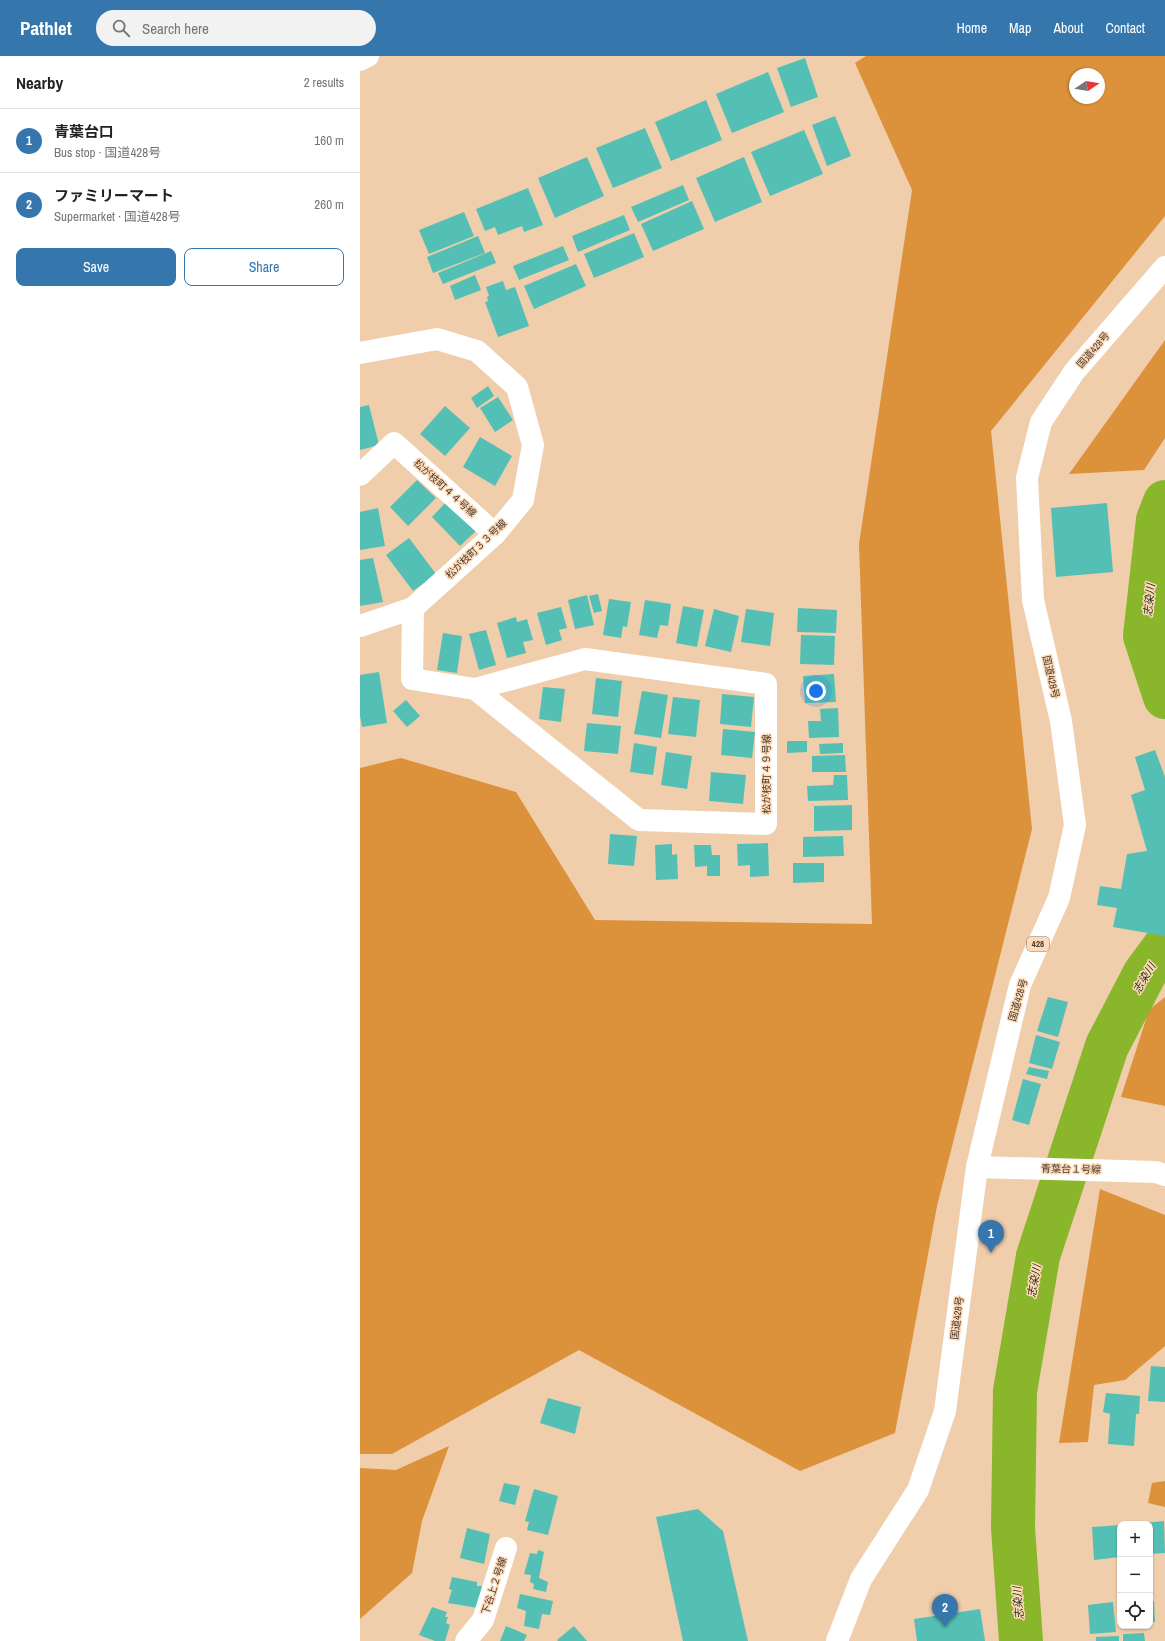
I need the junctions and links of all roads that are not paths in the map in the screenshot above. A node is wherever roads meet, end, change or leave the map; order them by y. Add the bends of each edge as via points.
1 (368, 56) edge
2 (360, 60) edge
3 (1165, 267) edge
4 (360, 353) edge
5 (360, 475) edge
6 (495, 534) junction
7 (413, 608) junction
8 (360, 626) edge
9 (475, 689) junction
10 (977, 1167) junction
11 (1160, 1173) edge
12 (506, 1548) dead end
13 (466, 1641) edge
14 (837, 1641) edge

1 - 2 main road
3 - 10 main road, 国道428号 / 428 via 1074,372 1041,422 1027,478 1033,600 1061,721 1075,825 1059,898 1020,985
4 - 6 main road, 松が枝町３３号線 via 437,339 477,351 517,387 533,446 523,500
5 - 6 main road, 松が枝町４４号線 via 394,443
6 - 7 main road, 松が枝町３３号線
7 - 8 main road, 松が枝町３３号線
7 - 9 main road, 松が枝町４９号線 via 412,679
9 - 9 main road, 松が枝町４９号線 via 639,820 766,824 766,684 585,659
10 - 11 main road, 青葉台１号線
10 - 14 main road, 国道428号 / 428 via 946,1411 918,1490 861,1579
12 - 13 main road, 下谷上２号線 via 483,1620

